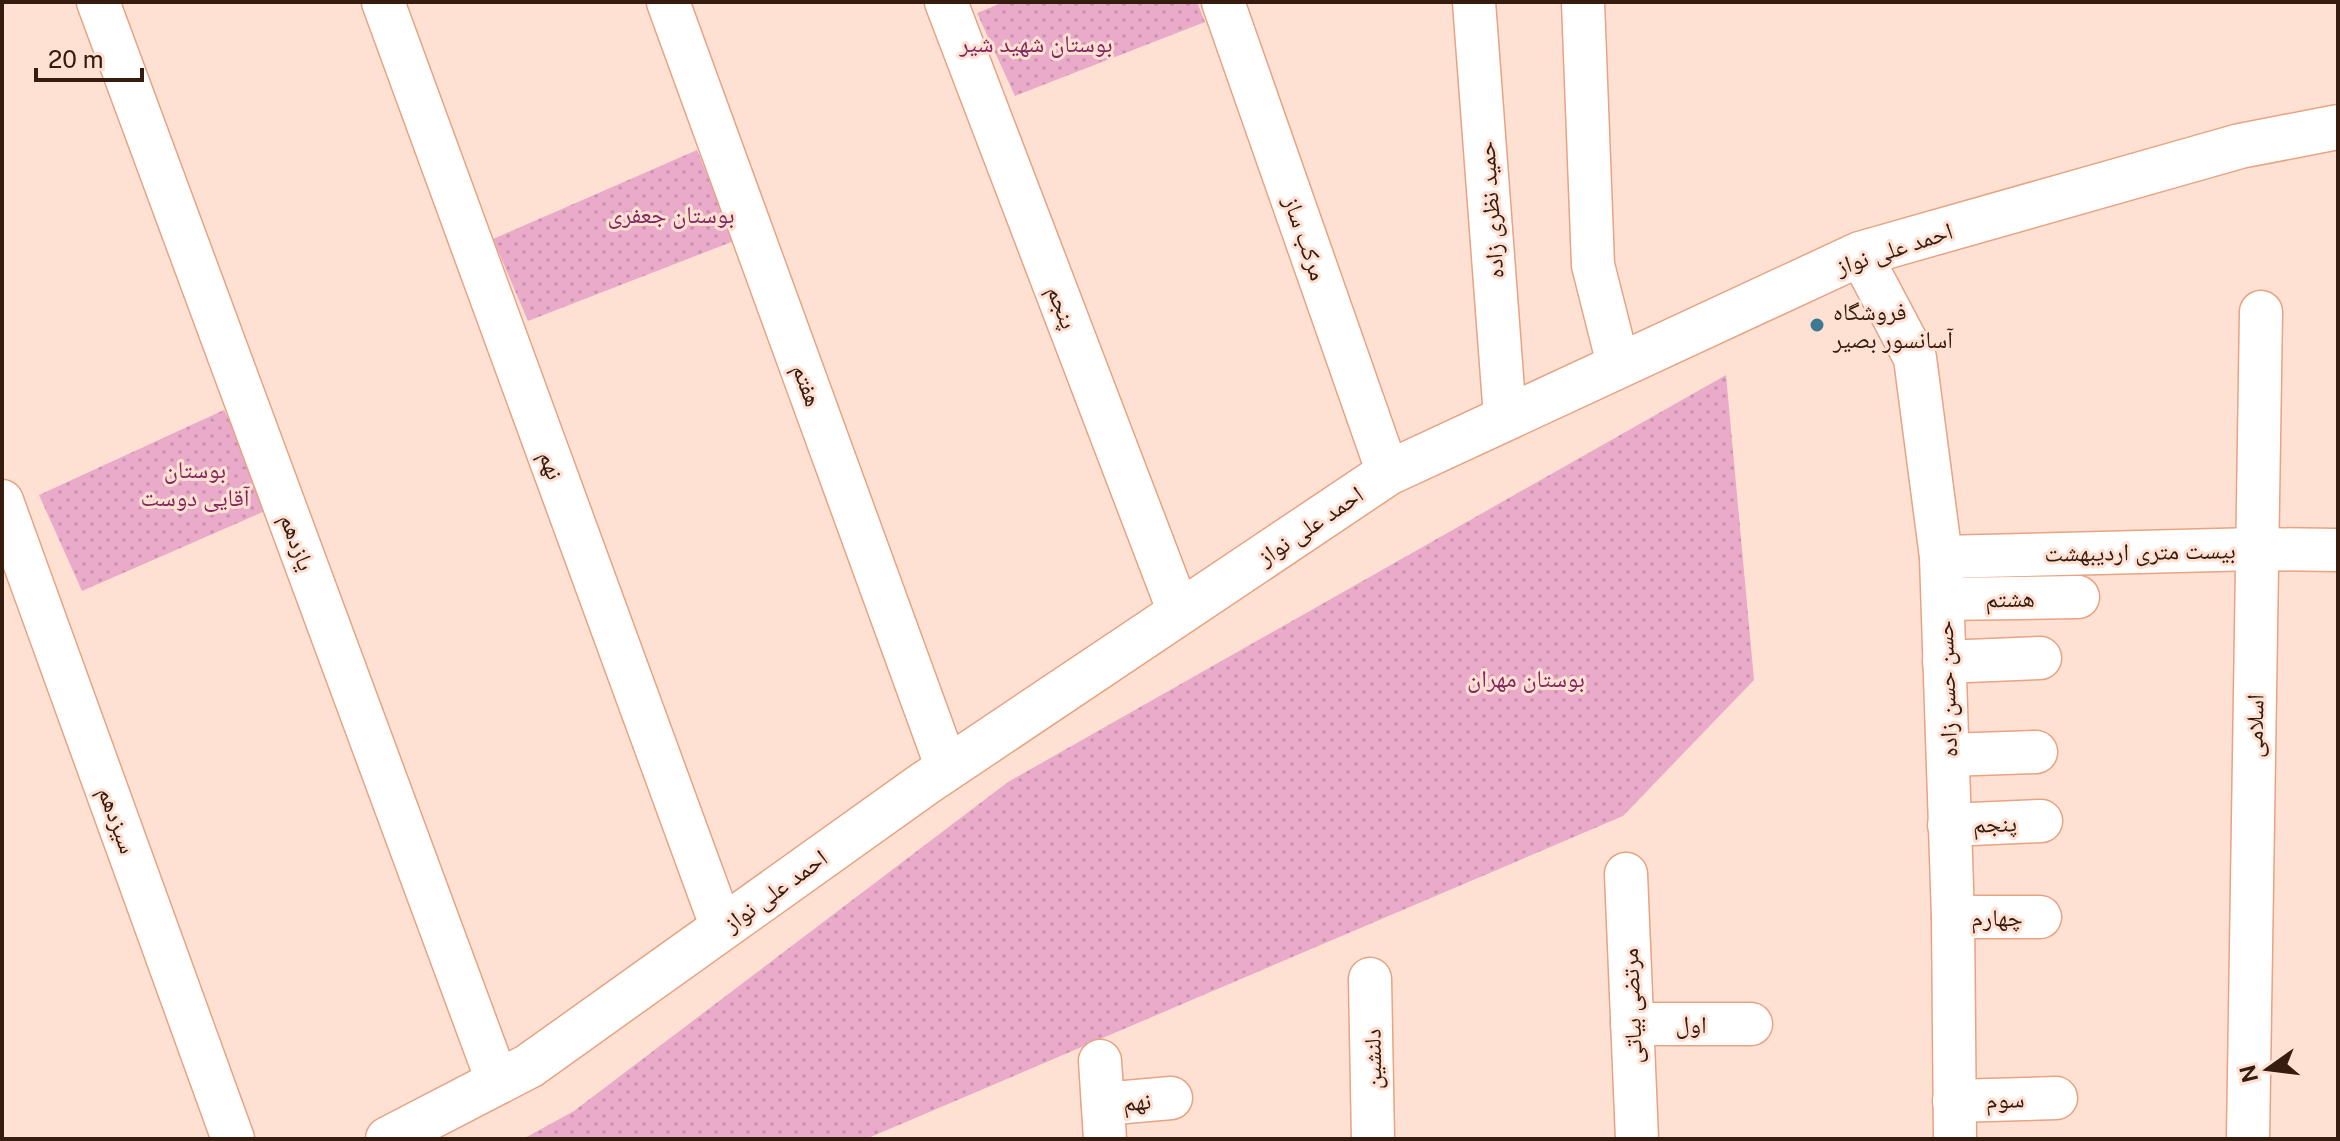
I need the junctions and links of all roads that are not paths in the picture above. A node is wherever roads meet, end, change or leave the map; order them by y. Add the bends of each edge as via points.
1 (98, 2) edge
2 (383, 2) edge
3 (668, 2) edge
4 (946, 2) edge
5 (1223, 2) edge
6 (1474, 2) edge
7 (1583, 2) edge
8 (2338, 127) edge
9 (1860, 254) junction
10 (2261, 312) dead end
11 (1618, 364) junction
12 (1505, 417) junction
13 (1388, 473) junction
14 (2, 501) edge
15 (2256, 549) junction
16 (2338, 550) edge
17 (1941, 557) junction
18 (12, 562) edge
19 (2078, 597) dead end
20 (1943, 599) junction
21 (1179, 612) junction
22 (2040, 658) dead end
23 (1944, 662) junction
24 (2036, 752) dead end
25 (1948, 755) junction
26 (947, 768) junction
27 (2041, 821) dead end
28 (1949, 825) junction
29 (1626, 874) dead end
30 (1953, 917) junction
31 (2040, 917) dead end
32 (722, 928) junction
33 (1370, 979) dead end
34 (1632, 1024) junction
35 (1751, 1024) dead end
36 (1100, 1061) dead end
37 (498, 1083) junction
38 (1171, 1098) dead end
39 (2056, 1098) dead end
40 (1954, 1120) edge
41 (1104, 1121) edge
42 (233, 1139) edge
43 (388, 1139) edge
44 (1373, 1139) edge
45 (1637, 1139) edge
46 (2248, 1139) edge

1 - 37 street, یازدهم
2 - 32 street, نهم
3 - 26 street, هفتم
4 - 21 street, پنجم
5 - 13 street, مرکب ساز
6 - 12 street, حمید نظری زاده
7 - 11 street via 1593,265
8 - 9 main road, احمد علی نواز via 2240,146
9 - 11 main road, احمد علی نواز
9 - 17 street, حسن حسن زاده via 1915,358
10 - 15 street, اسلامی
11 - 12 main road, احمد علی نواز
12 - 13 main road, احمد علی نواز
13 - 21 main road, احمد علی نواز
14 - 18 street, سیزدهم
15 - 16 street, بیست متری اردیبهشت
15 - 17 street, بیست متری اردیبهشت
15 - 46 street, اسلامی
17 - 20 street, حسن حسن زاده
18 - 42 street, سیزدهم
19 - 20 street, هشتم
20 - 23 street, حسن حسن زاده
21 - 26 main road, احمد علی نواز
22 - 23 street
23 - 25 street, حسن حسن زاده
24 - 25 street
25 - 28 street, حسن حسن زاده
26 - 32 main road, احمد علی نواز
27 - 28 street, پنجم
28 - 30 street, حسن حسن زاده
29 - 34 street, مرتضی بیاتی
30 - 31 street, چهارم
30 - 40 street, حسن حسن زاده
32 - 37 main road, احمد علی نواز
33 - 44 street, دلنشین
34 - 35 street, اول
34 - 45 street, مرتضی بیاتی
36 - 41 street
37 - 43 main road, احمد علی نواز
38 - 41 street, نهم
39 - 40 street, سوم

